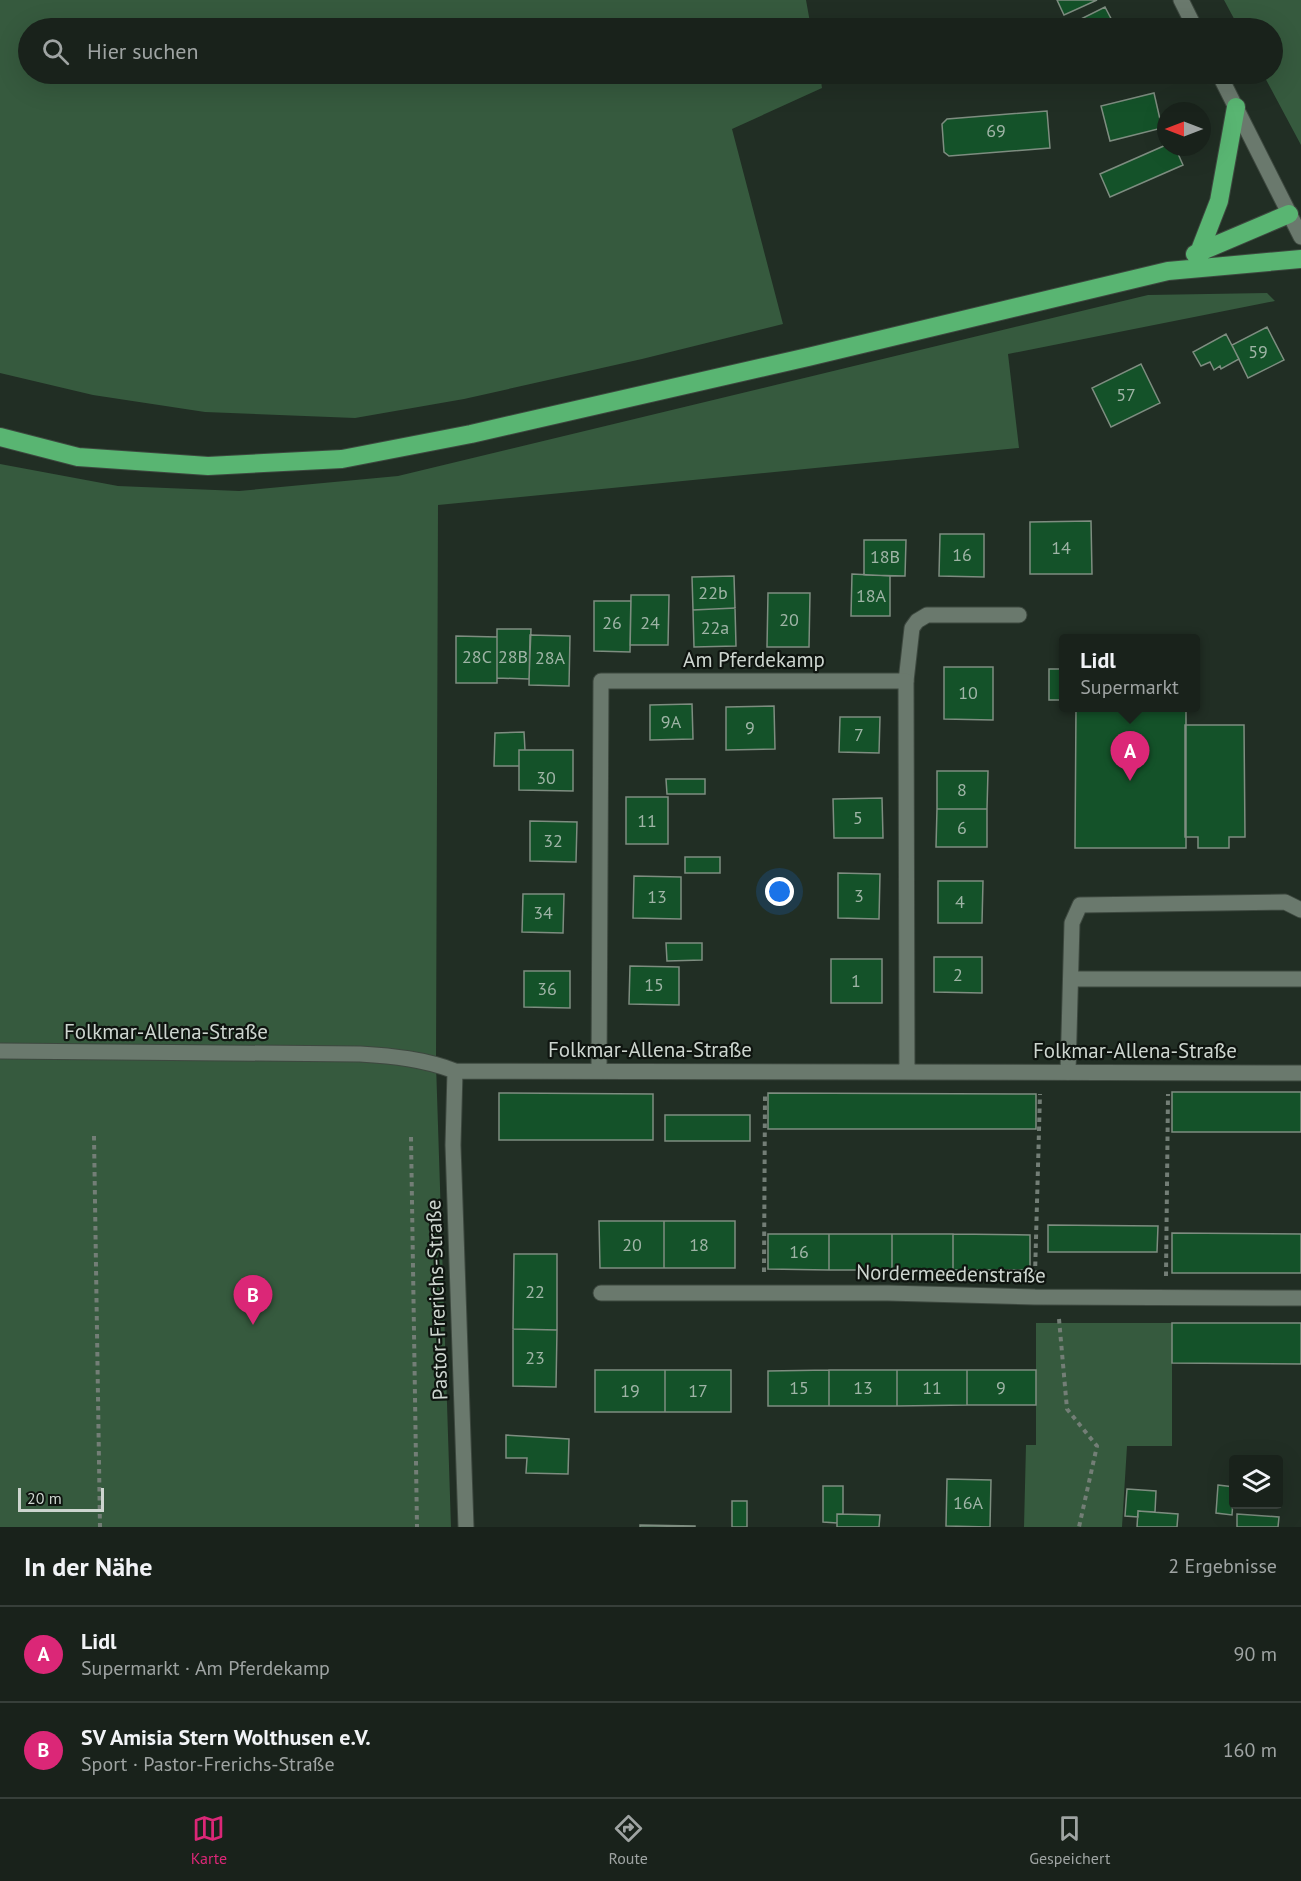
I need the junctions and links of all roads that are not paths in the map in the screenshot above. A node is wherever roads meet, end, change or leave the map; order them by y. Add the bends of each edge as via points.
1 (1181, 0) edge
2 (1190, 18) edge
3 (1224, 84) edge
4 (1236, 107) junction
5 (1289, 214) junction
6 (1301, 237) edge
7 (1200, 250) junction
8 (1301, 259) edge
9 (1168, 271) junction
10 (0, 436) edge
11 (1019, 615) dead end
12 (906, 681) junction
13 (1301, 910) edge
14 (1071, 979) junction
15 (1301, 979) edge
16 (0, 1052) edge
17 (599, 1070) junction
18 (455, 1071) junction
19 (907, 1072) junction
20 (1068, 1072) junction
21 (1301, 1072) edge
22 (601, 1293) dead end
23 (1301, 1298) edge
24 (466, 1527) edge

1 - 2 street
3 - 4 street
4 - 5 street
4 - 7 highway via 1219,201
5 - 6 street
5 - 7 highway
7 - 9 highway
8 - 9 highway
9 - 10 highway via 471,434 342,459 208,466 78,457
11 - 12 street via 927,615 912,628
12 - 17 street, Am Pferdekamp via 601,681
12 - 19 street
13 - 14 street via 1285,902 1080,905 1072,923
14 - 15 street
14 - 20 street
16 - 18 street, Folkmar-Allena-Straße via 360,1054 398,1056
17 - 18 street, Folkmar-Allena-Straße
17 - 19 street, Folkmar-Allena-Straße
18 - 24 street, Pastor-Frerichs-Straße via 453,1145
19 - 20 street, Folkmar-Allena-Straße
20 - 21 street, Folkmar-Allena-Straße
22 - 23 street, Nordermeedenstraße

